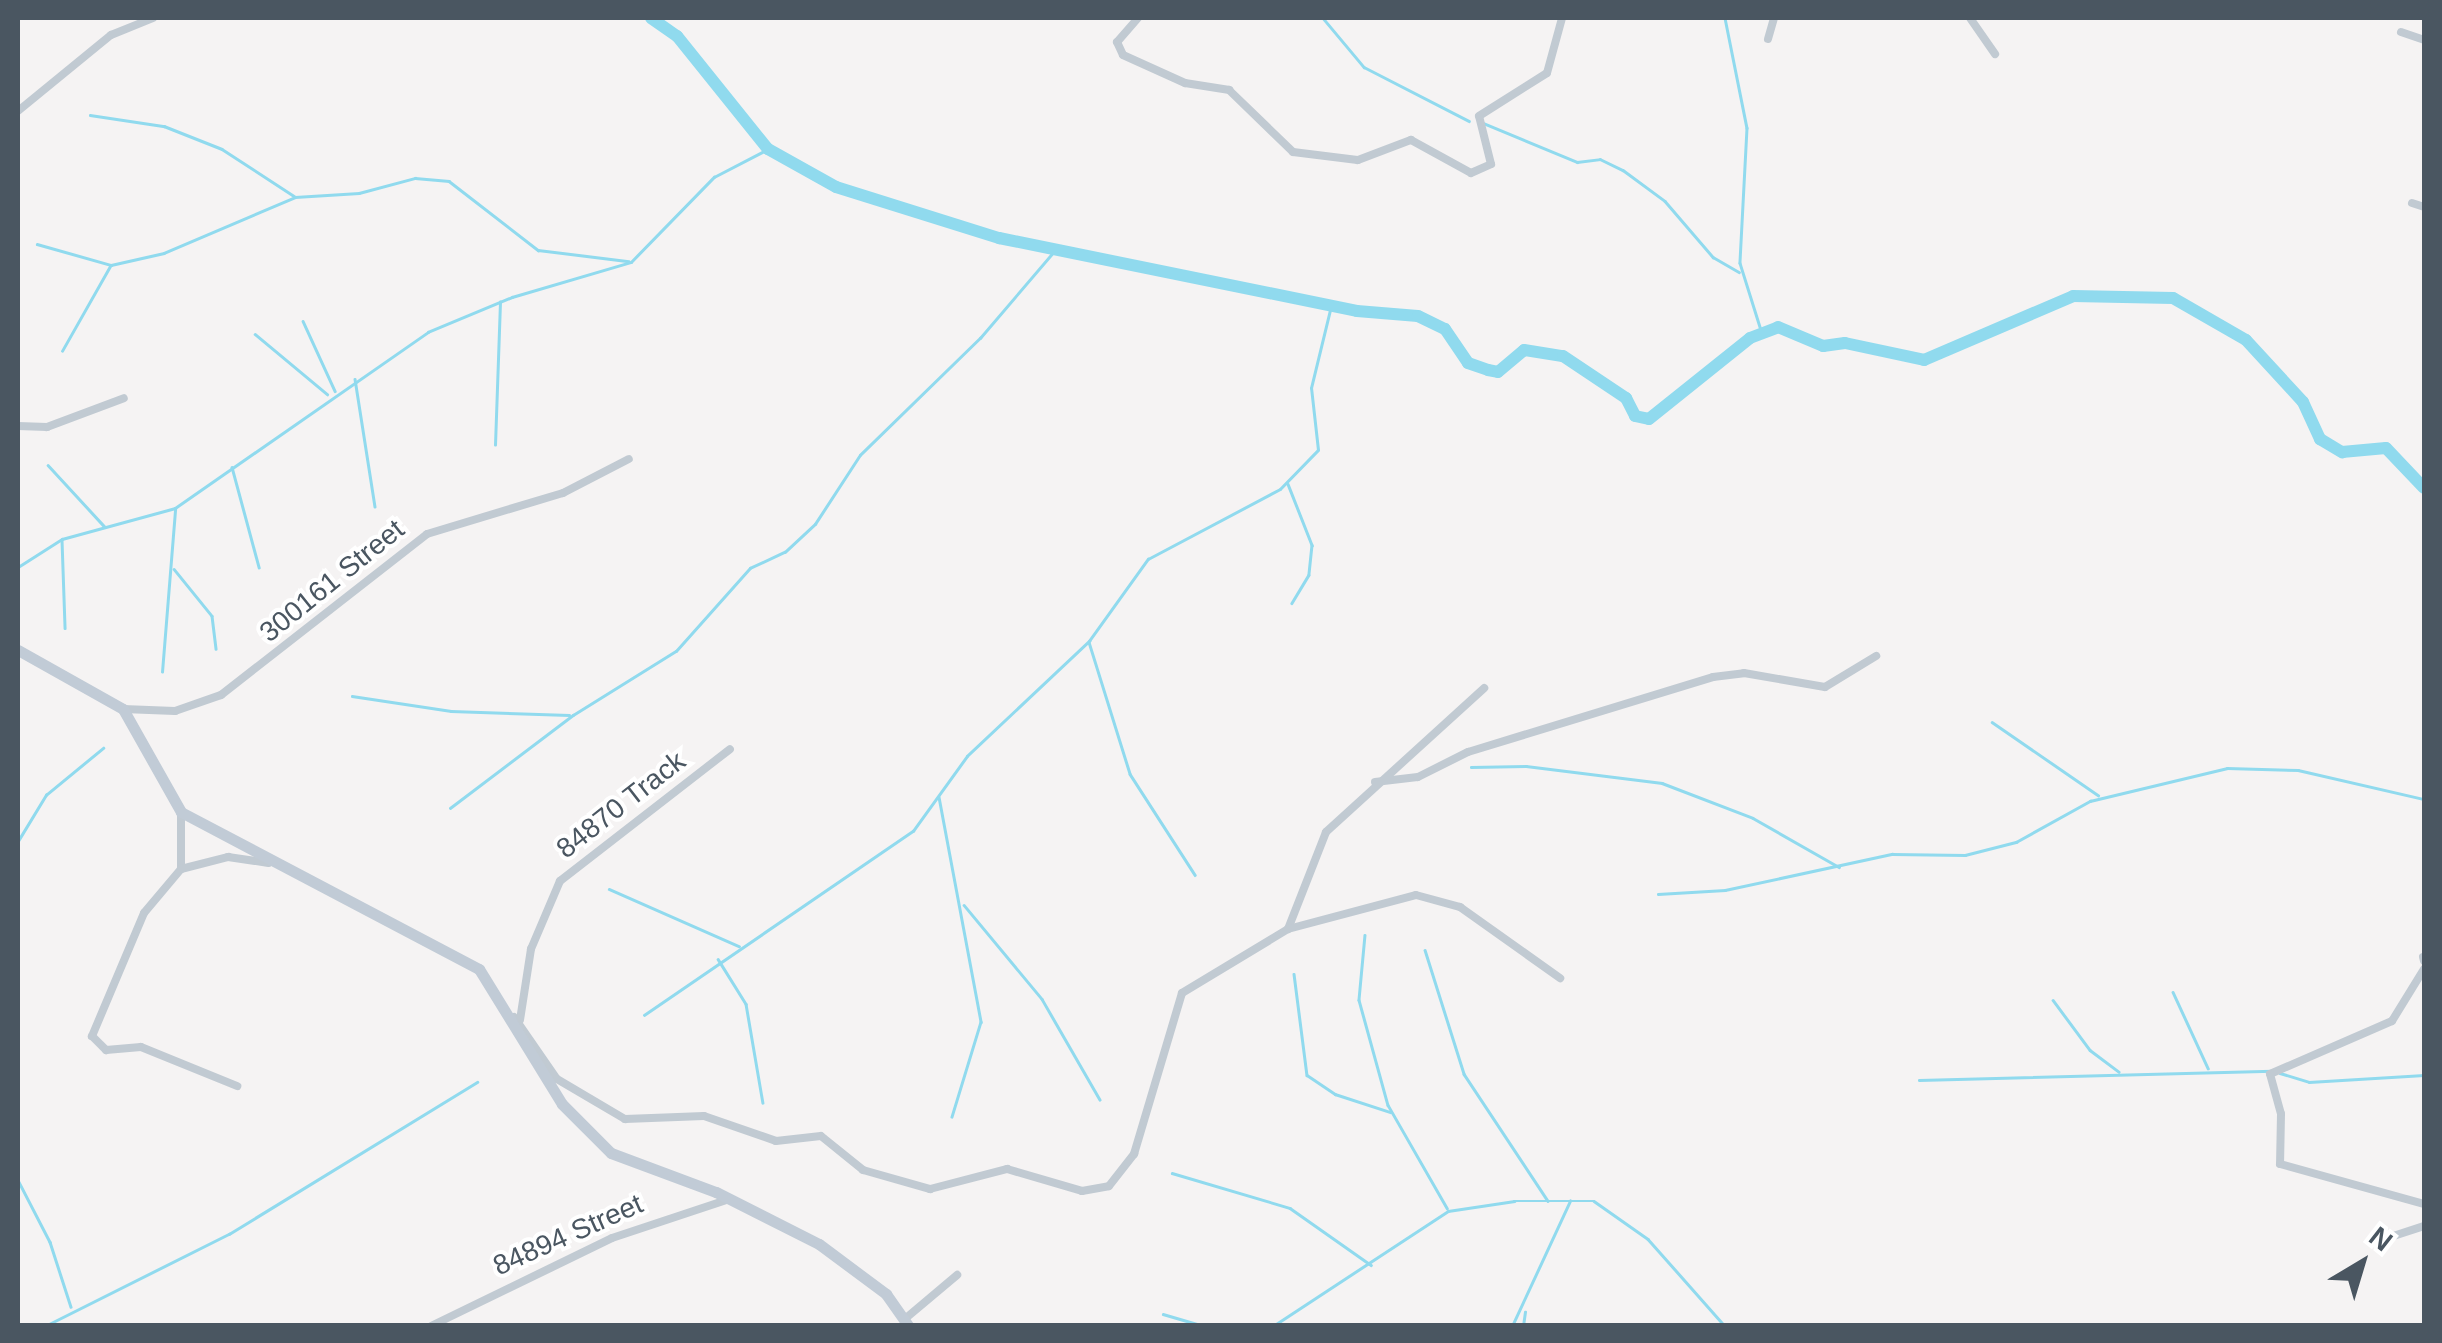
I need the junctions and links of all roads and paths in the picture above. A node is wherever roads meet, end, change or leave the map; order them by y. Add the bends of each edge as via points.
1 (152, 18) edge
2 (1138, 18) edge
3 (1562, 18) edge
4 (1774, 18) edge
5 (1970, 18) edge
6 (2401, 32) dead end
7 (1768, 39) dead end
8 (2424, 40) edge
9 (1995, 54) dead end
10 (18, 111) edge
11 (2412, 203) dead end
12 (2424, 207) edge
13 (124, 398) dead end
14 (18, 426) edge
15 (629, 459) dead end
16 (18, 650) edge
17 (1876, 656) dead end
18 (1484, 688) dead end
19 (123, 709) junction
20 (730, 749) dead end
21 (1375, 782) junction
22 (181, 812) junction
23 (294, 866) junction
24 (181, 869) junction
25 (1288, 929) junction
26 (2424, 970) edge
27 (1560, 978) dead end
28 (517, 1018) junction
29 (237, 1086) dead end
30 (729, 1200) junction
31 (2424, 1204) edge
32 (2424, 1226) edge
33 (2374, 1242) dead end
34 (957, 1275) dead end
35 (907, 1322) edge
36 (430, 1326) edge

1 - 10 street via 111,35
2 - 3 street via 1117,42 1123,55 1185,83 1229,90 1293,152 1358,160 1411,140 1463,172 1486,171 1492,152 1479,116 1547,73
4 - 7 street
5 - 9 street
6 - 8 street
11 - 12 street
13 - 14 street via 47,426
15 - 19 street, 300161 Street via 563,493 427,534 221,695 175,711
16 - 19 street
17 - 21 street via 1826,686 1744,673 1713,676 1468,752 1430,773
18 - 21 street
19 - 22 street
20 - 28 street, 84870 Track via 560,881 531,948
21 - 25 street via 1317,846
22 - 23 street
22 - 24 street
23 - 24 street via 228,856
23 - 28 street via 465,958
24 - 29 street via 140,922 92,1036 106,1050 141,1047
25 - 27 street via 1416,895 1460,907
25 - 28 street via 1182,993 1164,1034 1140,1140 1116,1180 1095,1190 1007,1169 930,1189 864,1170 820,1136 776,1141 704,1116 626,1119 558,1079
26 - 31 street via 2392,1021 2270,1074 2281,1114 2280,1164
28 - 30 street via 543,1077 592,1137 631,1166
30 - 35 street via 843,1259
30 - 36 street, 84894 Street via 612,1238
32 - 33 street
34 - 35 street

